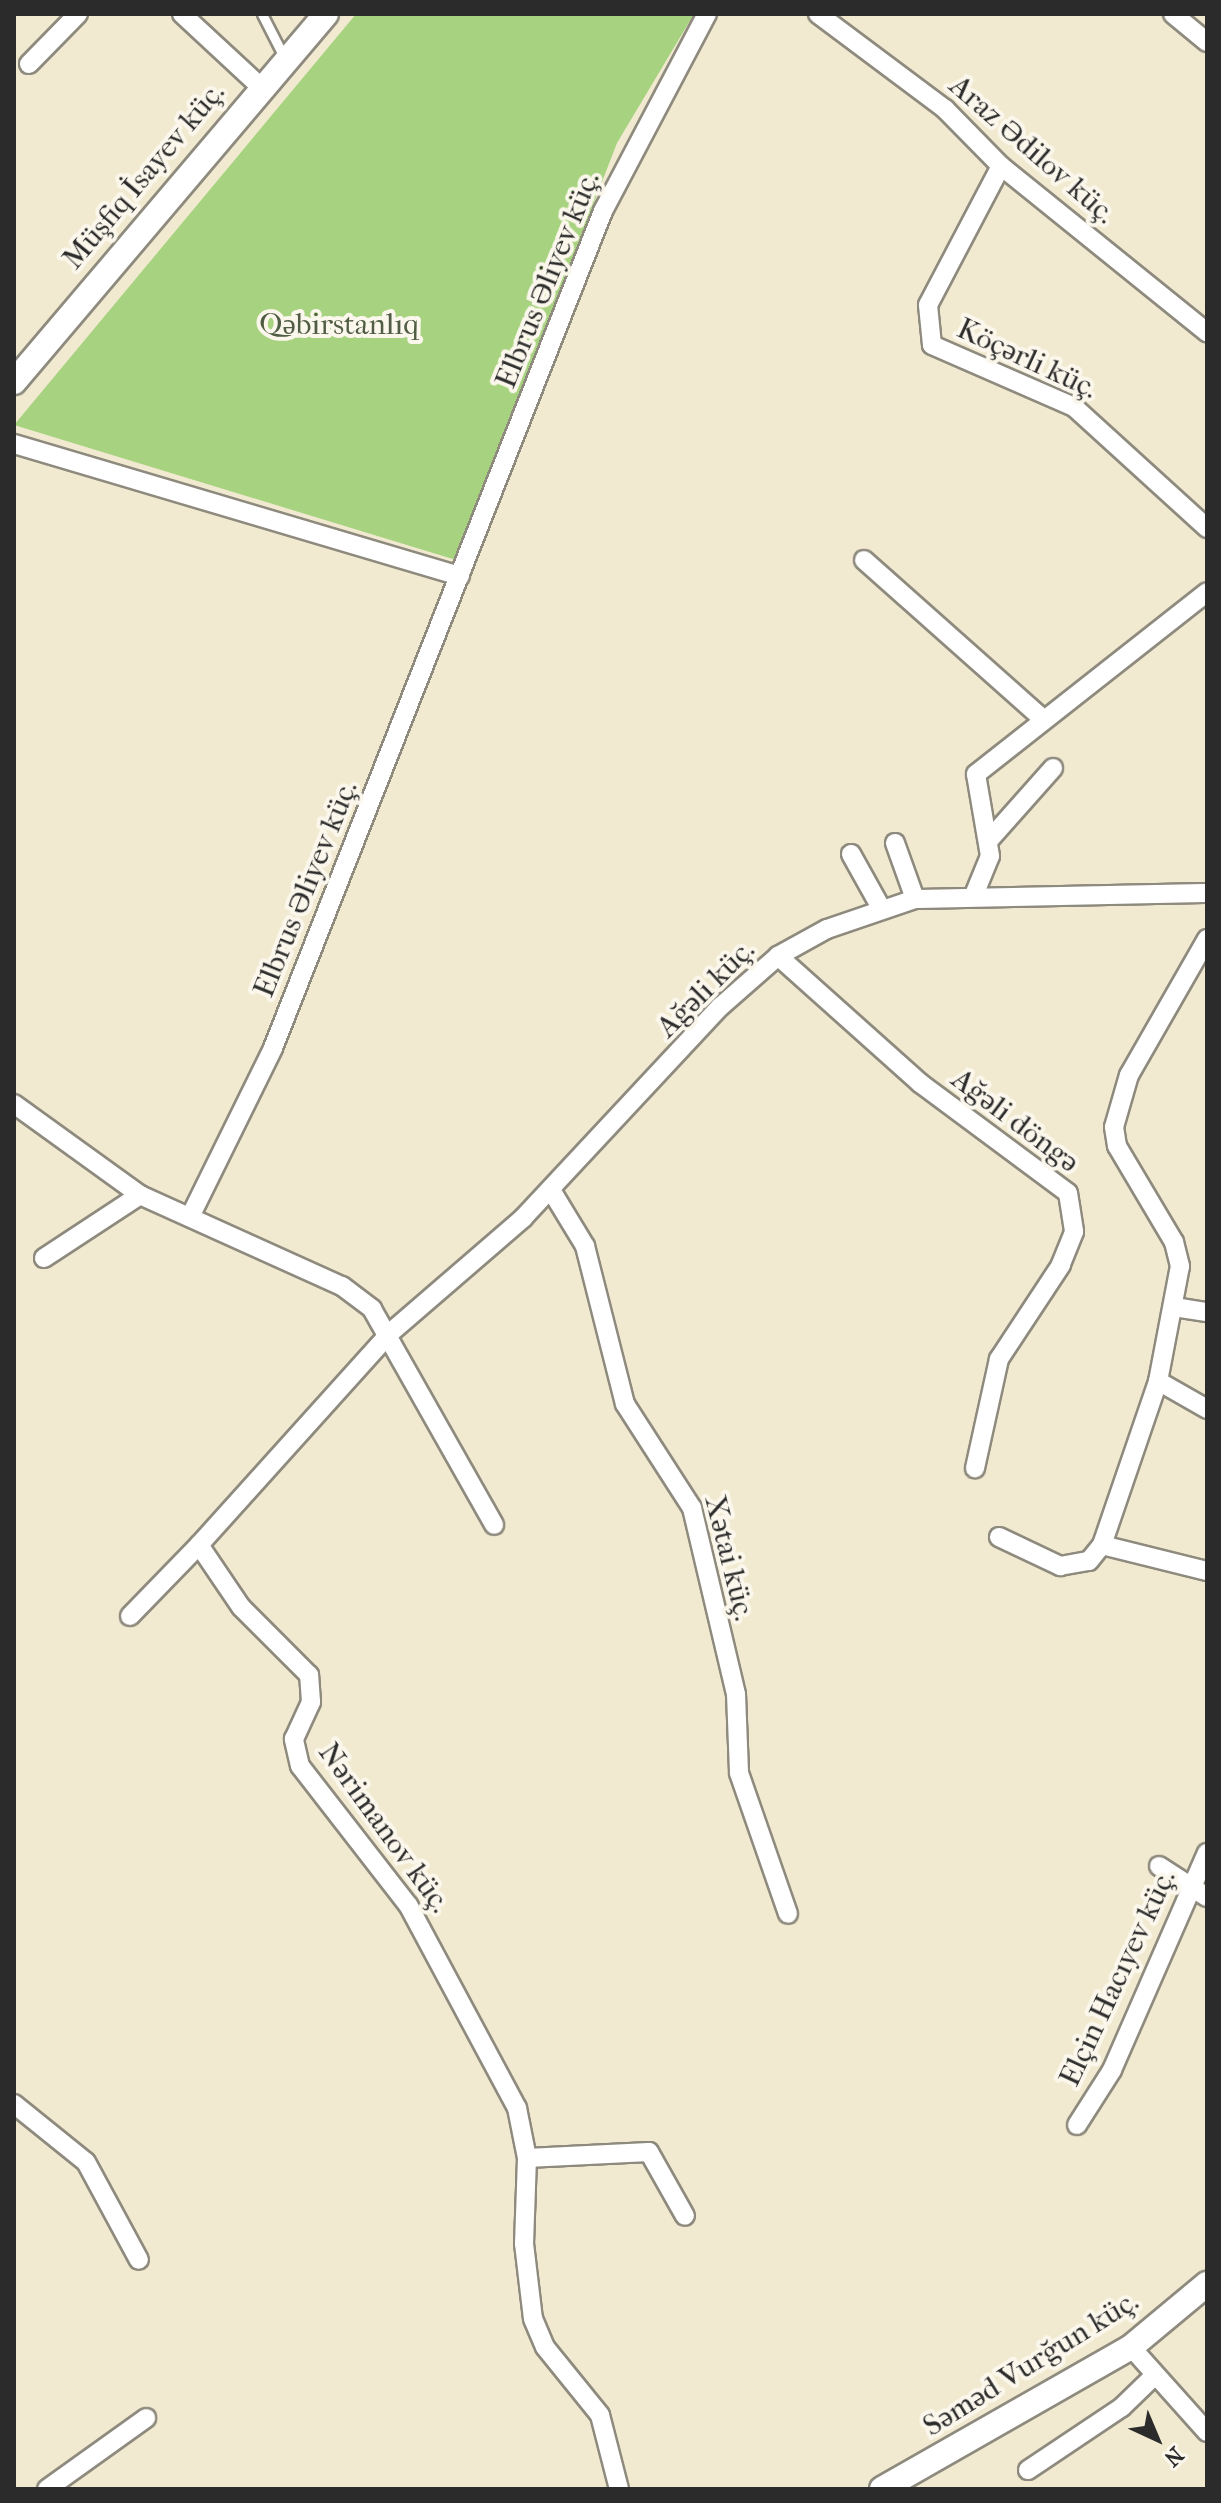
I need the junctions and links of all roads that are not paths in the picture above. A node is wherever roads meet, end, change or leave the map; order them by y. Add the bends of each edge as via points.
1 (78, 14) edge
2 (182, 14) edge
3 (262, 14) edge
4 (326, 14) edge
5 (707, 14) edge
6 (818, 14) edge
7 (1173, 14) edge
8 (1207, 42) edge
9 (286, 60) junction
10 (29, 64) dead end
11 (262, 88) junction
12 (1001, 166) junction
13 (1207, 332) edge
14 (14, 382) edge
15 (14, 444) edge
16 (1207, 528) edge
17 (864, 560) dead end
18 (460, 576) junction
19 (1207, 592) edge
20 (1043, 719) junction
21 (1053, 768) dead end
22 (990, 839) junction
23 (895, 843) dead end
24 (851, 854) dead end
25 (1207, 893) edge
26 (974, 895) junction
27 (915, 899) junction
28 (881, 908) junction
29 (1207, 939) edge
30 (778, 956) junction
31 (14, 1104) edge
32 (551, 1190) junction
33 (140, 1195) junction
34 (190, 1217) junction
35 (44, 1258) dead end
36 (1174, 1307) junction
37 (1207, 1312) edge
38 (390, 1333) junction
39 (1158, 1381) junction
40 (1207, 1409) edge
41 (975, 1468) dead end
42 (494, 1525) dead end
43 (999, 1537) dead end
44 (199, 1545) junction
45 (1102, 1545) junction
46 (1207, 1571) edge
47 (130, 1616) dead end
48 (1207, 1853) edge
49 (1159, 1866) dead end
50 (1200, 1892) edge
51 (788, 1914) dead end
52 (14, 2104) edge
53 (1077, 2125) dead end
54 (527, 2158) junction
55 (685, 2216) dead end
56 (139, 2260) dead end
57 (1207, 2284) edge
58 (1131, 2347) junction
59 (1152, 2378) junction
60 (146, 2418) dead end
61 (1207, 2432) edge
62 (1028, 2470) dead end
63 (47, 2489) edge
64 (619, 2489) edge
65 (882, 2489) edge

1 - 10 street
2 - 11 street
3 - 9 lane
4 - 9 street, Müşfiq İsayev küç.
5 - 18 street, Elbrus Əliyev küç. via 603,211
6 - 12 street, Araz Ədilov küç. via 945,109
7 - 8 street
9 - 11 street, Müşfiq İsayev küç.
11 - 14 street, Müşfiq İsayev küç.
12 - 13 street, Araz Ədilov küç.
12 - 16 street, Köçərli küç. via 928,305 932,345 1074,407
15 - 18 street
17 - 20 street
18 - 34 street, Elbrus Əliyev küç. via 273,1048
19 - 20 street
20 - 22 street via 976,774 973,788
21 - 22 street
22 - 26 street
23 - 27 street
24 - 28 street
25 - 26 street, Ağəli küç.
26 - 27 street, Ağəli küç.
27 - 28 street, Ağəli küç.
28 - 30 street, Ağəli küç.
29 - 36 street via 1129,1075 1114,1127 1117,1146 1174,1242
30 - 32 street, Ağəli küç. via 720,1007
30 - 41 street, Ağəli döngə via 920,1083 1068,1193 1074,1232 1061,1265 999,1359
31 - 33 street
32 - 38 street, Ağəli küç.
32 - 51 street, Xətai küç. via 585,1246 625,1404 692,1508 736,1694 739,1773
33 - 34 street
33 - 35 street
34 - 38 street via 342,1286
36 - 37 street
36 - 39 street
38 - 42 street via 435,1430
38 - 44 street
39 - 40 street
39 - 45 street
43 - 45 street via 1060,1566 1089,1561
44 - 47 street
44 - 54 street, Nərimanov küç. via 241,1607 309,1675 311,1702 294,1739 300,1766 439,1955 511,2095
45 - 46 street
48 - 50 street, Elçin Hacıyev küç.
49 - 50 street
50 - 53 street, Elçin Hacıyev küç. via 1112,2070
52 - 56 street via 86,2162
54 - 55 street via 649,2152
54 - 64 street, Nərimanov küç. via 524,2244 533,2319 545,2347 600,2415
57 - 58 street, Səməd Vurğun küç.
58 - 59 street
58 - 65 street, Səməd Vurğun küç.
59 - 61 street
59 - 62 street via 1122,2407
60 - 63 street

